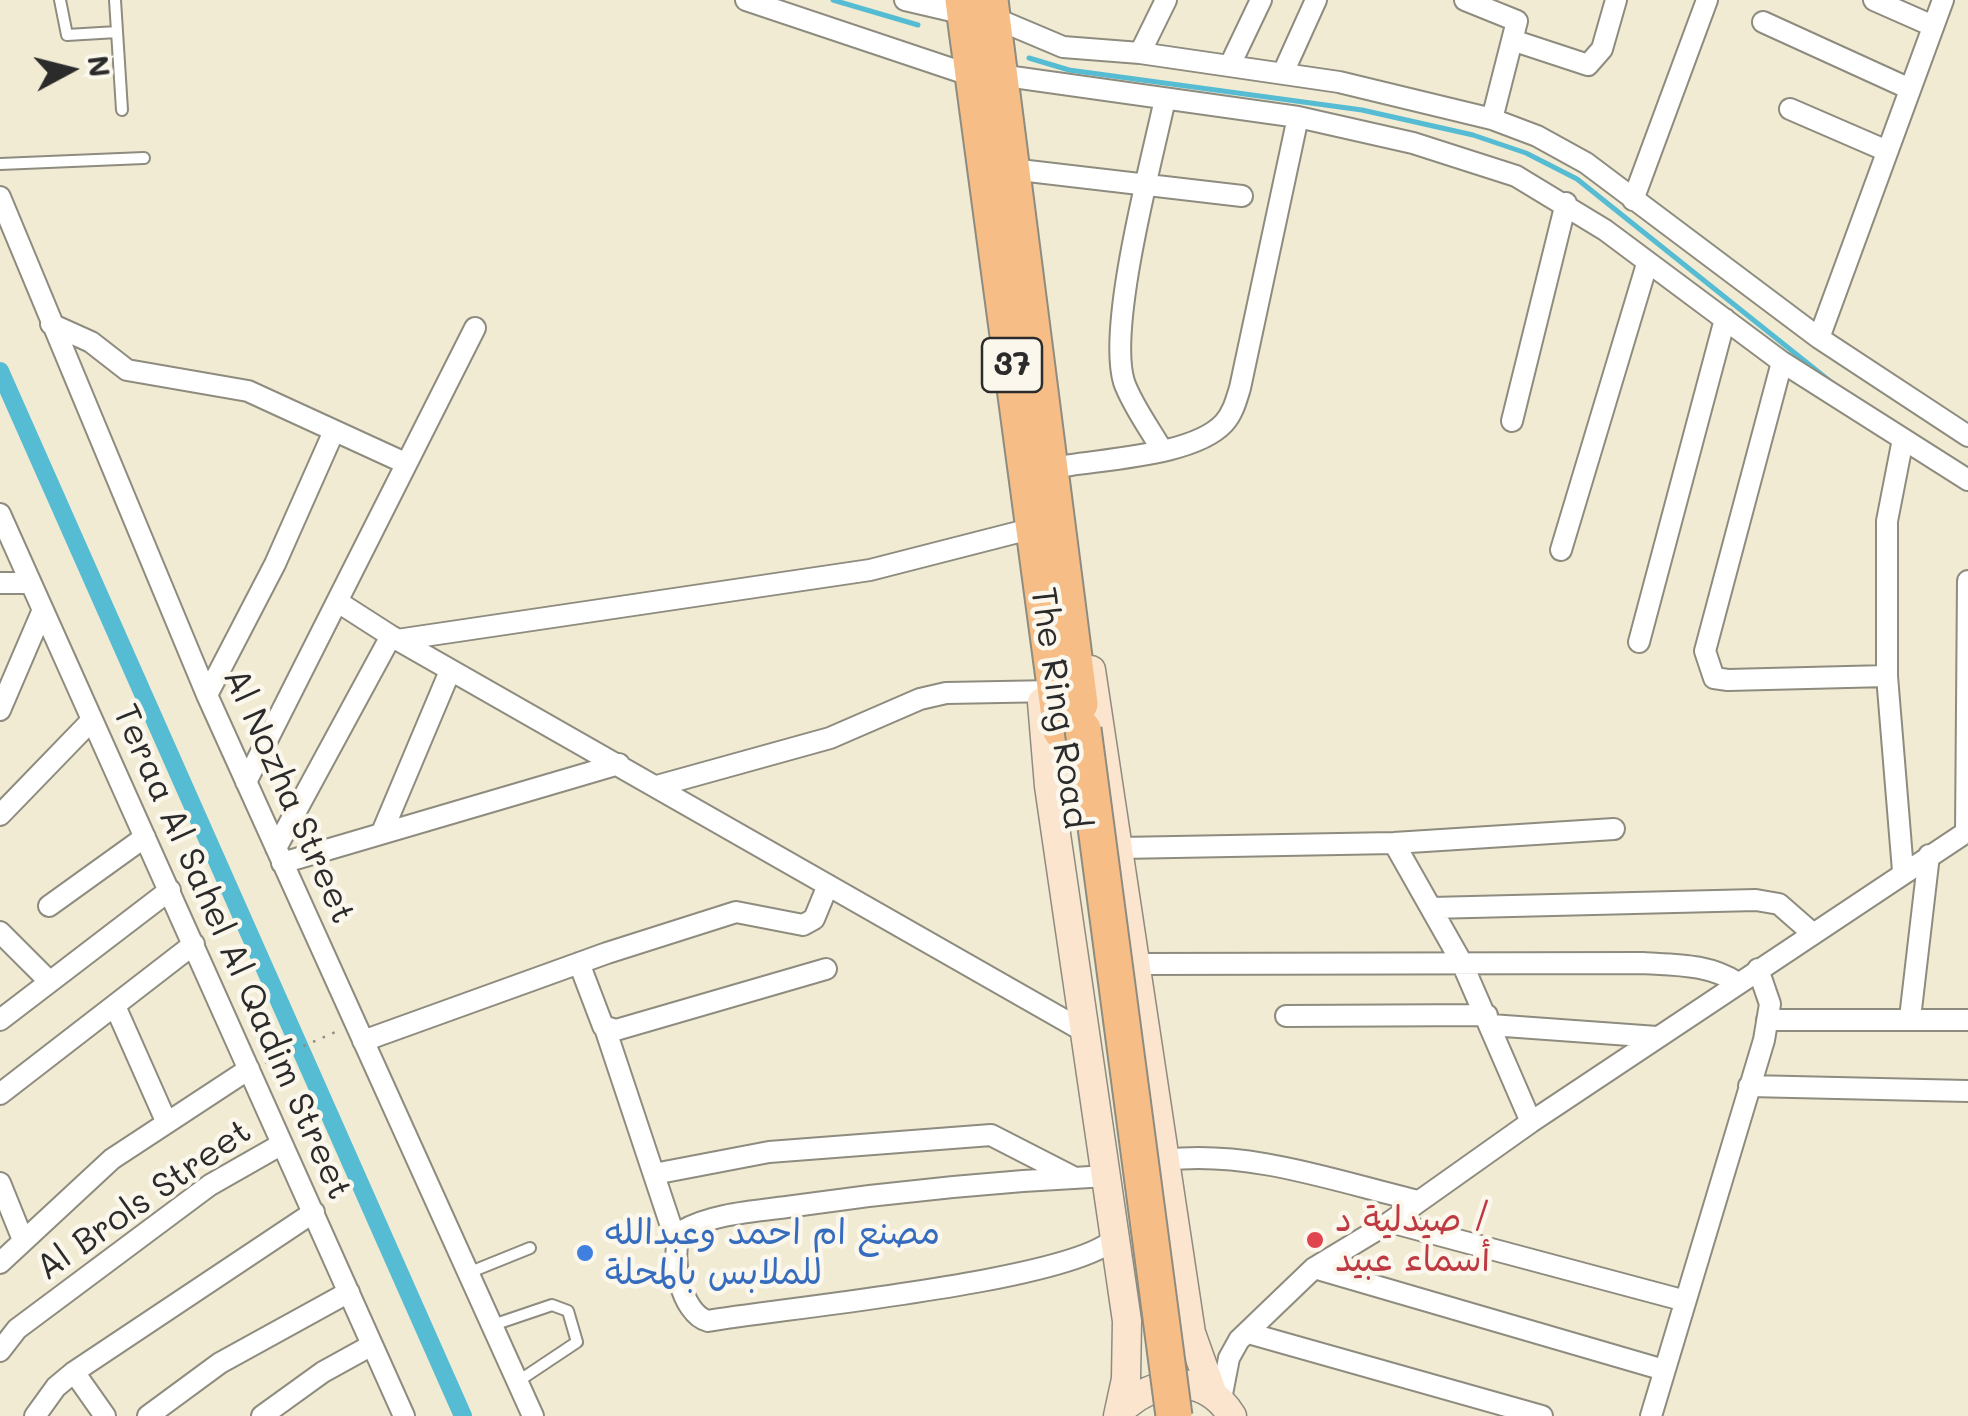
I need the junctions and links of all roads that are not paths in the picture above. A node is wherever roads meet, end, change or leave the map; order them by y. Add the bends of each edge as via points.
1 (60, 0) edge
2 (115, 0) edge
3 (746, 0) edge
4 (905, 0) edge
5 (1166, 0) edge
6 (1261, 0) edge
7 (1316, 0) edge
8 (1464, 0) edge
9 (1616, 0) edge
10 (1707, 0) edge
11 (1874, 0) edge
12 (1943, 0) edge
13 (977, 8) edge
14 (1516, 21) edge
15 (1763, 22) dead end
16 (1933, 26) junction
17 (117, 32) junction
18 (1140, 53) junction
19 (1230, 66) junction
20 (1283, 72) junction
21 (986, 75) junction
22 (1910, 89) junction
23 (1166, 99) junction
24 (1790, 109) dead end
25 (122, 110) dead end
26 (1298, 117) junction
27 (1492, 118) junction
28 (1887, 151) junction
29 (144, 158) dead end
30 (0, 164) edge
31 (1011, 169) junction
32 (1147, 185) junction
33 (1242, 196) dead end
34 (0, 200) edge
35 (1633, 200) junction
36 (1566, 203) junction
37 (1647, 264) junction
38 (1725, 319) junction
39 (51, 324) junction
40 (474, 328) dead end
41 (1819, 338) junction
42 (1782, 362) junction
43 (1512, 421) dead end
44 (1966, 428) edge
45 (334, 431) junction
46 (1903, 439) junction
47 (1162, 450) junction
48 (405, 463) junction
49 (1053, 468) junction
50 (1968, 480) edge
51 (0, 514) edge
52 (1034, 528) junction
53 (1561, 550) dead end
54 (1968, 581) edge
55 (0, 583) edge
56 (28, 584) junction
57 (338, 602) junction
58 (42, 612) junction
59 (1059, 624) junction
60 (394, 638) junction
61 (1639, 642) dead end
62 (450, 671) junction
63 (1887, 676) junction
64 (1048, 692) junction
65 (207, 695) junction
66 (0, 710) edge
67 (92, 720) junction
68 (1072, 730) junction
69 (619, 764) junction
70 (246, 782) junction
71 (658, 786) junction
72 (0, 815) edge
73 (1614, 829) dead end
74 (383, 830) junction
75 (1967, 832) edge
76 (145, 837) junction
77 (1394, 843) junction
78 (1120, 848) junction
79 (1929, 855) junction
80 (279, 856) junction
81 (1903, 871) junction
82 (828, 884) junction
83 (170, 890) junction
84 (48, 906) dead end
85 (1431, 908) junction
86 (0, 932) edge
87 (1811, 932) junction
88 (194, 944) junction
89 (579, 963) junction
90 (1462, 963) junction
91 (1137, 964) junction
92 (1758, 969) junction
93 (826, 970) dead end
94 (49, 981) junction
95 (1738, 983) junction
96 (115, 1006) junction
97 (1286, 1016) dead end
98 (1910, 1018) junction
99 (0, 1020) edge
100 (1489, 1020) junction
101 (1768, 1020) junction
102 (1968, 1020) edge
103 (605, 1028) junction
104 (1087, 1033) junction
105 (1658, 1037) junction
106 (362, 1041) junction
107 (250, 1069) junction
108 (1750, 1086) junction
109 (1968, 1092) edge
110 (0, 1094) edge
111 (166, 1120) junction
112 (1531, 1122) junction
113 (282, 1144) junction
114 (1165, 1160) junction
115 (654, 1174) junction
116 (1107, 1176) junction
117 (1072, 1177) junction
118 (0, 1183) edge
119 (1418, 1201) junction
120 (314, 1212) junction
121 (6, 1214) edge
122 (1390, 1222) junction
123 (1116, 1236) junction
124 (23, 1240) junction
125 (676, 1241) junction
126 (530, 1248) dead end
127 (0, 1263) edge
128 (1314, 1268) junction
129 (468, 1273) junction
130 (349, 1292) junction
131 (1682, 1300) junction
132 (492, 1326) junction
133 (1248, 1334) junction
134 (372, 1346) junction
135 (0, 1351) edge
136 (1664, 1370) junction
137 (74, 1372) junction
138 (518, 1382) junction
139 (1222, 1402) edge
140 (1120, 1413) edge
141 (35, 1416) edge
142 (104, 1416) edge
143 (148, 1416) edge
144 (262, 1416) edge
145 (404, 1416) edge
146 (533, 1416) edge
147 (1158, 1416) edge
148 (1174, 1416) edge
149 (1542, 1416) edge
150 (1651, 1416) edge

1 - 17 lane via 67,34
2 - 17 lane
3 - 21 street
4 - 13 street
5 - 18 street
6 - 19 street
7 - 20 street
8 - 14 street
9 - 14 street via 1602,49 1588,64
10 - 35 street
11 - 16 street
12 - 16 street
13 - 18 street via 1063,47
13 - 21 highway, The Ring Road / 37
14 - 27 street
15 - 22 street
16 - 22 street
17 - 25 lane
18 - 19 street
19 - 20 street
20 - 27 street
21 - 23 street
21 - 31 highway, The Ring Road / 37
21 - 52 highway, The Ring Road / 37
22 - 28 street
23 - 26 street
23 - 32 street
24 - 28 street
26 - 36 street via 1457,156
26 - 47 street via 1234,409 1203,438
27 - 35 street via 1586,163
28 - 41 street
29 - 30 lane
31 - 32 street
31 - 49 highway, The Ring Road / 37
32 - 33 street
32 - 47 street via 1122,352 1124,382
34 - 39 street, Al Nozha Street
35 - 41 street
36 - 37 street
36 - 43 street
37 - 38 street
37 - 53 street
38 - 42 street
38 - 61 street
39 - 45 street via 91,342 127,370 248,391
39 - 65 street, Al Nozha Street
40 - 48 street
41 - 44 street
42 - 46 street
42 - 63 street via 1705,652 1708,668 1714,678 1728,680
45 - 48 street
45 - 65 street
46 - 50 street
46 - 63 street via 1887,521
47 - 49 street
48 - 57 street
49 - 59 highway, The Ring Road / 37
51 - 56 street, Teraa Al Sahel Al Qadim Street
52 - 59 highway, The Ring Road / 37
52 - 60 street via 870,570
54 - 75 street
55 - 56 street
56 - 58 street, Teraa Al Sahel Al Qadim Street
57 - 60 street
57 - 70 street
58 - 66 street
58 - 67 street, Teraa Al Sahel Al Qadim Street
59 - 64 highway, The Ring Road / 37
59 - 68 highway, The Ring Road / 37
59 - 78 street via 1094,683
60 - 62 street
60 - 80 street
62 - 69 street
62 - 74 street
63 - 81 street
64 - 68 highway, The Ring Road / 37
64 - 71 street via 946,692 830,738
64 - 104 street via 1049,786
65 - 70 street, Al Nozha Street
67 - 72 street
67 - 76 street, Teraa Al Sahel Al Qadim Street
68 - 147 highway, The Ring Road / 37
68 - 148 highway, The Ring Road / 37, bridge
69 - 71 street
69 - 74 street
70 - 80 street, Al Nozha Street
71 - 82 street
73 - 77 street
74 - 80 street
75 - 79 street
76 - 83 street, Teraa Al Sahel Al Qadim Street
76 - 84 street
77 - 78 street
77 - 85 street
78 - 91 street
79 - 81 street
79 - 98 street
80 - 106 street, Al Nozha Street
81 - 87 street
82 - 89 street via 814,919 804,926 736,912
82 - 104 street
83 - 88 street, Teraa Al Sahel Al Qadim Street
83 - 94 street
85 - 87 street via 1769,901
85 - 90 street
86 - 94 street
87 - 92 street
88 - 96 street
88 - 107 street, Teraa Al Sahel Al Qadim Street
89 - 103 street
89 - 106 street
90 - 91 street
90 - 95 street via 1662,964 1710,970
90 - 100 street
91 - 114 street
92 - 95 street
92 - 101 street via 1769,994
93 - 103 street
94 - 99 street
95 - 105 street
96 - 110 street
96 - 111 street
97 - 100 street
98 - 101 street
98 - 102 street
100 - 105 street
100 - 112 street
101 - 108 street
103 - 115 street
104 - 116 street
105 - 112 street
106 - 129 street, Al Nozha Street
107 - 111 street
107 - 113 street, Teraa Al Sahel Al Qadim Street
108 - 109 street
108 - 131 street
111 - 124 street via 74,1190
112 - 119 street
113 - 120 street, Teraa Al Sahel Al Qadim Street
113 - 135 street, Al Brols Street via 195,1196 17,1329
114 - 119 street via 1248,1160
114 - 139 street via 1192,1333
115 - 117 street via 769,1152 991,1135
115 - 125 street
116 - 117 street
116 - 123 street
117 - 125 street via 901,1190 762,1211 694,1224
118 - 121 street
119 - 122 street
120 - 130 street, Teraa Al Sahel Al Qadim Street
120 - 137 street
121 - 124 street
122 - 128 street
122 - 131 street
123 - 125 street via 1100,1251 1047,1267 708,1321 690,1309
123 - 140 street via 1127,1321
124 - 127 street
126 - 129 lane
128 - 133 street
128 - 136 street
129 - 132 street, Al Nozha Street
130 - 134 street, Teraa Al Sahel Al Qadim Street
130 - 143 street via 220,1363
131 - 136 street
132 - 138 street, Al Nozha Street
132 - 138 lane via 552,1305 568,1311 577,1342
133 - 139 street via 1229,1358
133 - 149 street
134 - 144 street
134 - 145 street, Teraa Al Sahel Al Qadim Street
136 - 150 street
137 - 141 street
137 - 142 street
138 - 146 street, Al Nozha Street
139 - 140 street via 1180,1383 1163,1384

